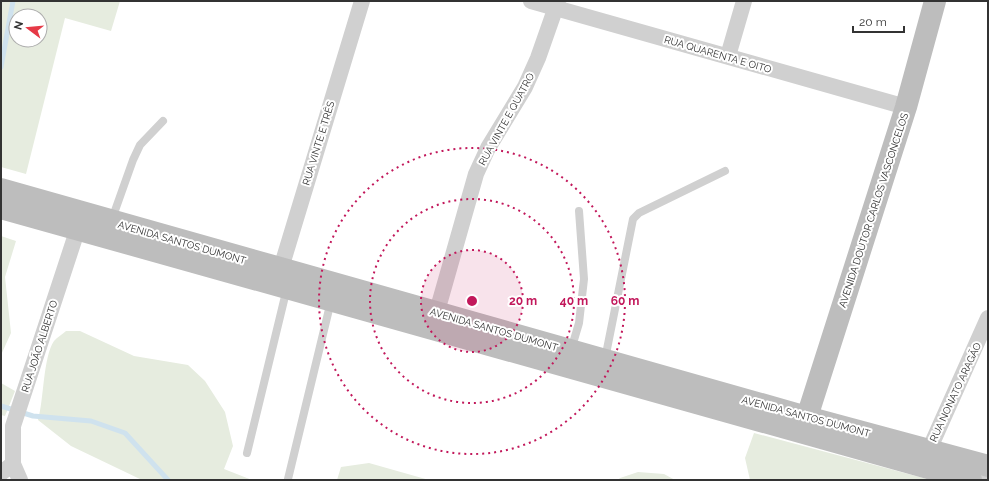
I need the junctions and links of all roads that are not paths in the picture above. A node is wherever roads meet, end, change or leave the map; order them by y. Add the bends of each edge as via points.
1 (362, 1) edge
2 (531, 1) edge
3 (744, 1) edge
4 (935, 1) edge
5 (557, 5) edge
6 (728, 56) junction
7 (906, 107) junction
8 (162, 121) dead end
9 (725, 171) dead end
10 (1, 190) edge
11 (1, 208) edge
12 (579, 211) dead end
13 (80, 222) junction
14 (111, 222) junction
15 (283, 279) junction
16 (331, 301) junction
17 (988, 318) edge
18 (434, 321) junction
19 (570, 350) junction
20 (981, 354) edge
21 (604, 360) junction
22 (722, 411) junction
23 (807, 417) junction
24 (247, 453) dead end
25 (925, 458) junction
26 (7, 469) edge
27 (986, 470) edge
28 (288, 479) edge
29 (20, 480) edge
30 (971, 480) edge

1 - 15 street, RUA VINTE E TRÊS
2 - 5 street, RUA QUARENTA E OITO
3 - 6 street
4 - 7 main road, AVENIDA DOUTOR CARLOS VASCONCELOS
5 - 6 street, RUA QUARENTA E OITO
5 - 18 street, RUA VINTE E QUATRO via 525,87 488,148 476,174
6 - 7 street, RUA QUARENTA E OITO
7 - 23 main road, AVENIDA DOUTOR CARLOS VASCONCELOS
8 - 14 lane via 138,150
9 - 21 lane via 639,213 633,219
10 - 13 main road, AVENIDA SANTOS DUMONT
11 - 13 main road, AVENIDA SANTOS DUMONT
12 - 19 lane via 584,279 579,323
13 - 14 main road, AVENIDA SANTOS DUMONT
13 - 15 main road, AVENIDA SANTOS DUMONT
13 - 26 street, RUA JOÃO ALBERTO via 13,426
14 - 15 main road, AVENIDA SANTOS DUMONT
15 - 16 main road, AVENIDA SANTOS DUMONT
15 - 18 main road, AVENIDA SANTOS DUMONT
15 - 24 lane
16 - 18 main road, AVENIDA SANTOS DUMONT
16 - 28 lane
17 - 20 street, RUA NONATO ARAGÃO
18 - 19 main road, AVENIDA SANTOS DUMONT
18 - 22 main road, AVENIDA SANTOS DUMONT
19 - 21 main road, AVENIDA SANTOS DUMONT
20 - 25 street, RUA NONATO ARAGÃO
21 - 23 main road, AVENIDA SANTOS DUMONT
22 - 23 main road via 795,427 802,426
22 - 25 main road, AVENIDA SANTOS DUMONT
23 - 25 main road, AVENIDA SANTOS DUMONT
25 - 27 main road, AVENIDA SANTOS DUMONT
25 - 30 main road, AVENIDA SANTOS DUMONT
26 - 29 street, RUA JOÃO ALBERTO

